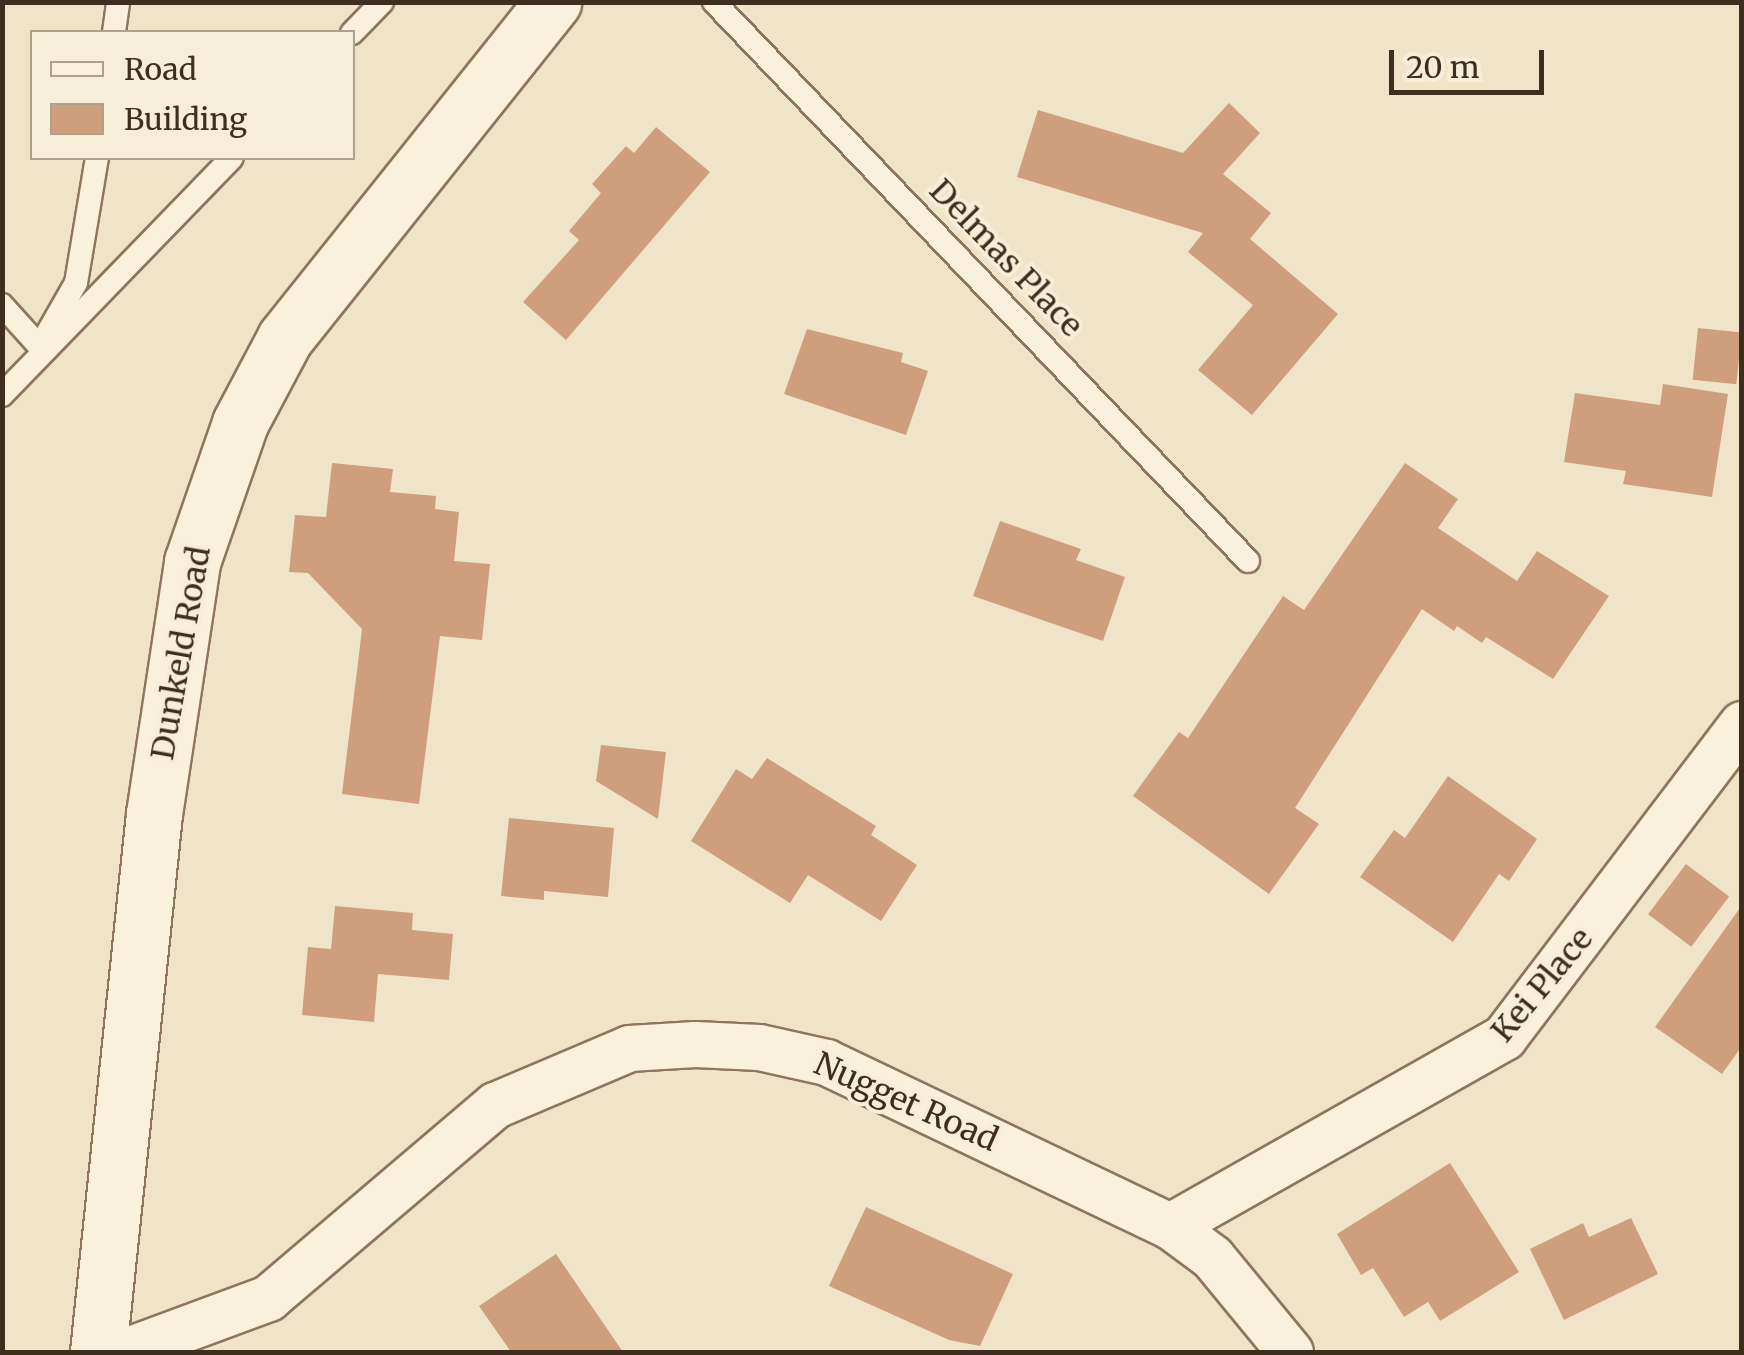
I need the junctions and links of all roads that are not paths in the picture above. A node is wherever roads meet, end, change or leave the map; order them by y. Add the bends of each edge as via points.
1 (118, 2) edge
2 (382, 2) edge
3 (553, 2) edge
4 (714, 2) edge
5 (114, 30) edge
6 (355, 30) edge
7 (97, 160) edge
8 (230, 160) edge
9 (2, 304) edge
10 (40, 347) junction
11 (2, 394) edge
12 (1248, 561) dead end
13 (1742, 724) edge
14 (1170, 1226) junction
15 (98, 1352) edge
16 (122, 1352) edge
17 (1290, 1352) edge

1 - 5 lane
2 - 6 lane
3 - 15 main road, Dunkeld Road via 285,338 240,423 192,562 154,814
4 - 12 lane, Delmas Place
7 - 10 lane via 76,282
8 - 11 lane
9 - 10 lane
10 - 11 lane
13 - 14 street, Kei Place via 1504,1038
14 - 16 street, Nugget Road via 826,1062 759,1047 630,1048 495,1105 268,1298
14 - 17 street, Nugget Road via 1212,1257

